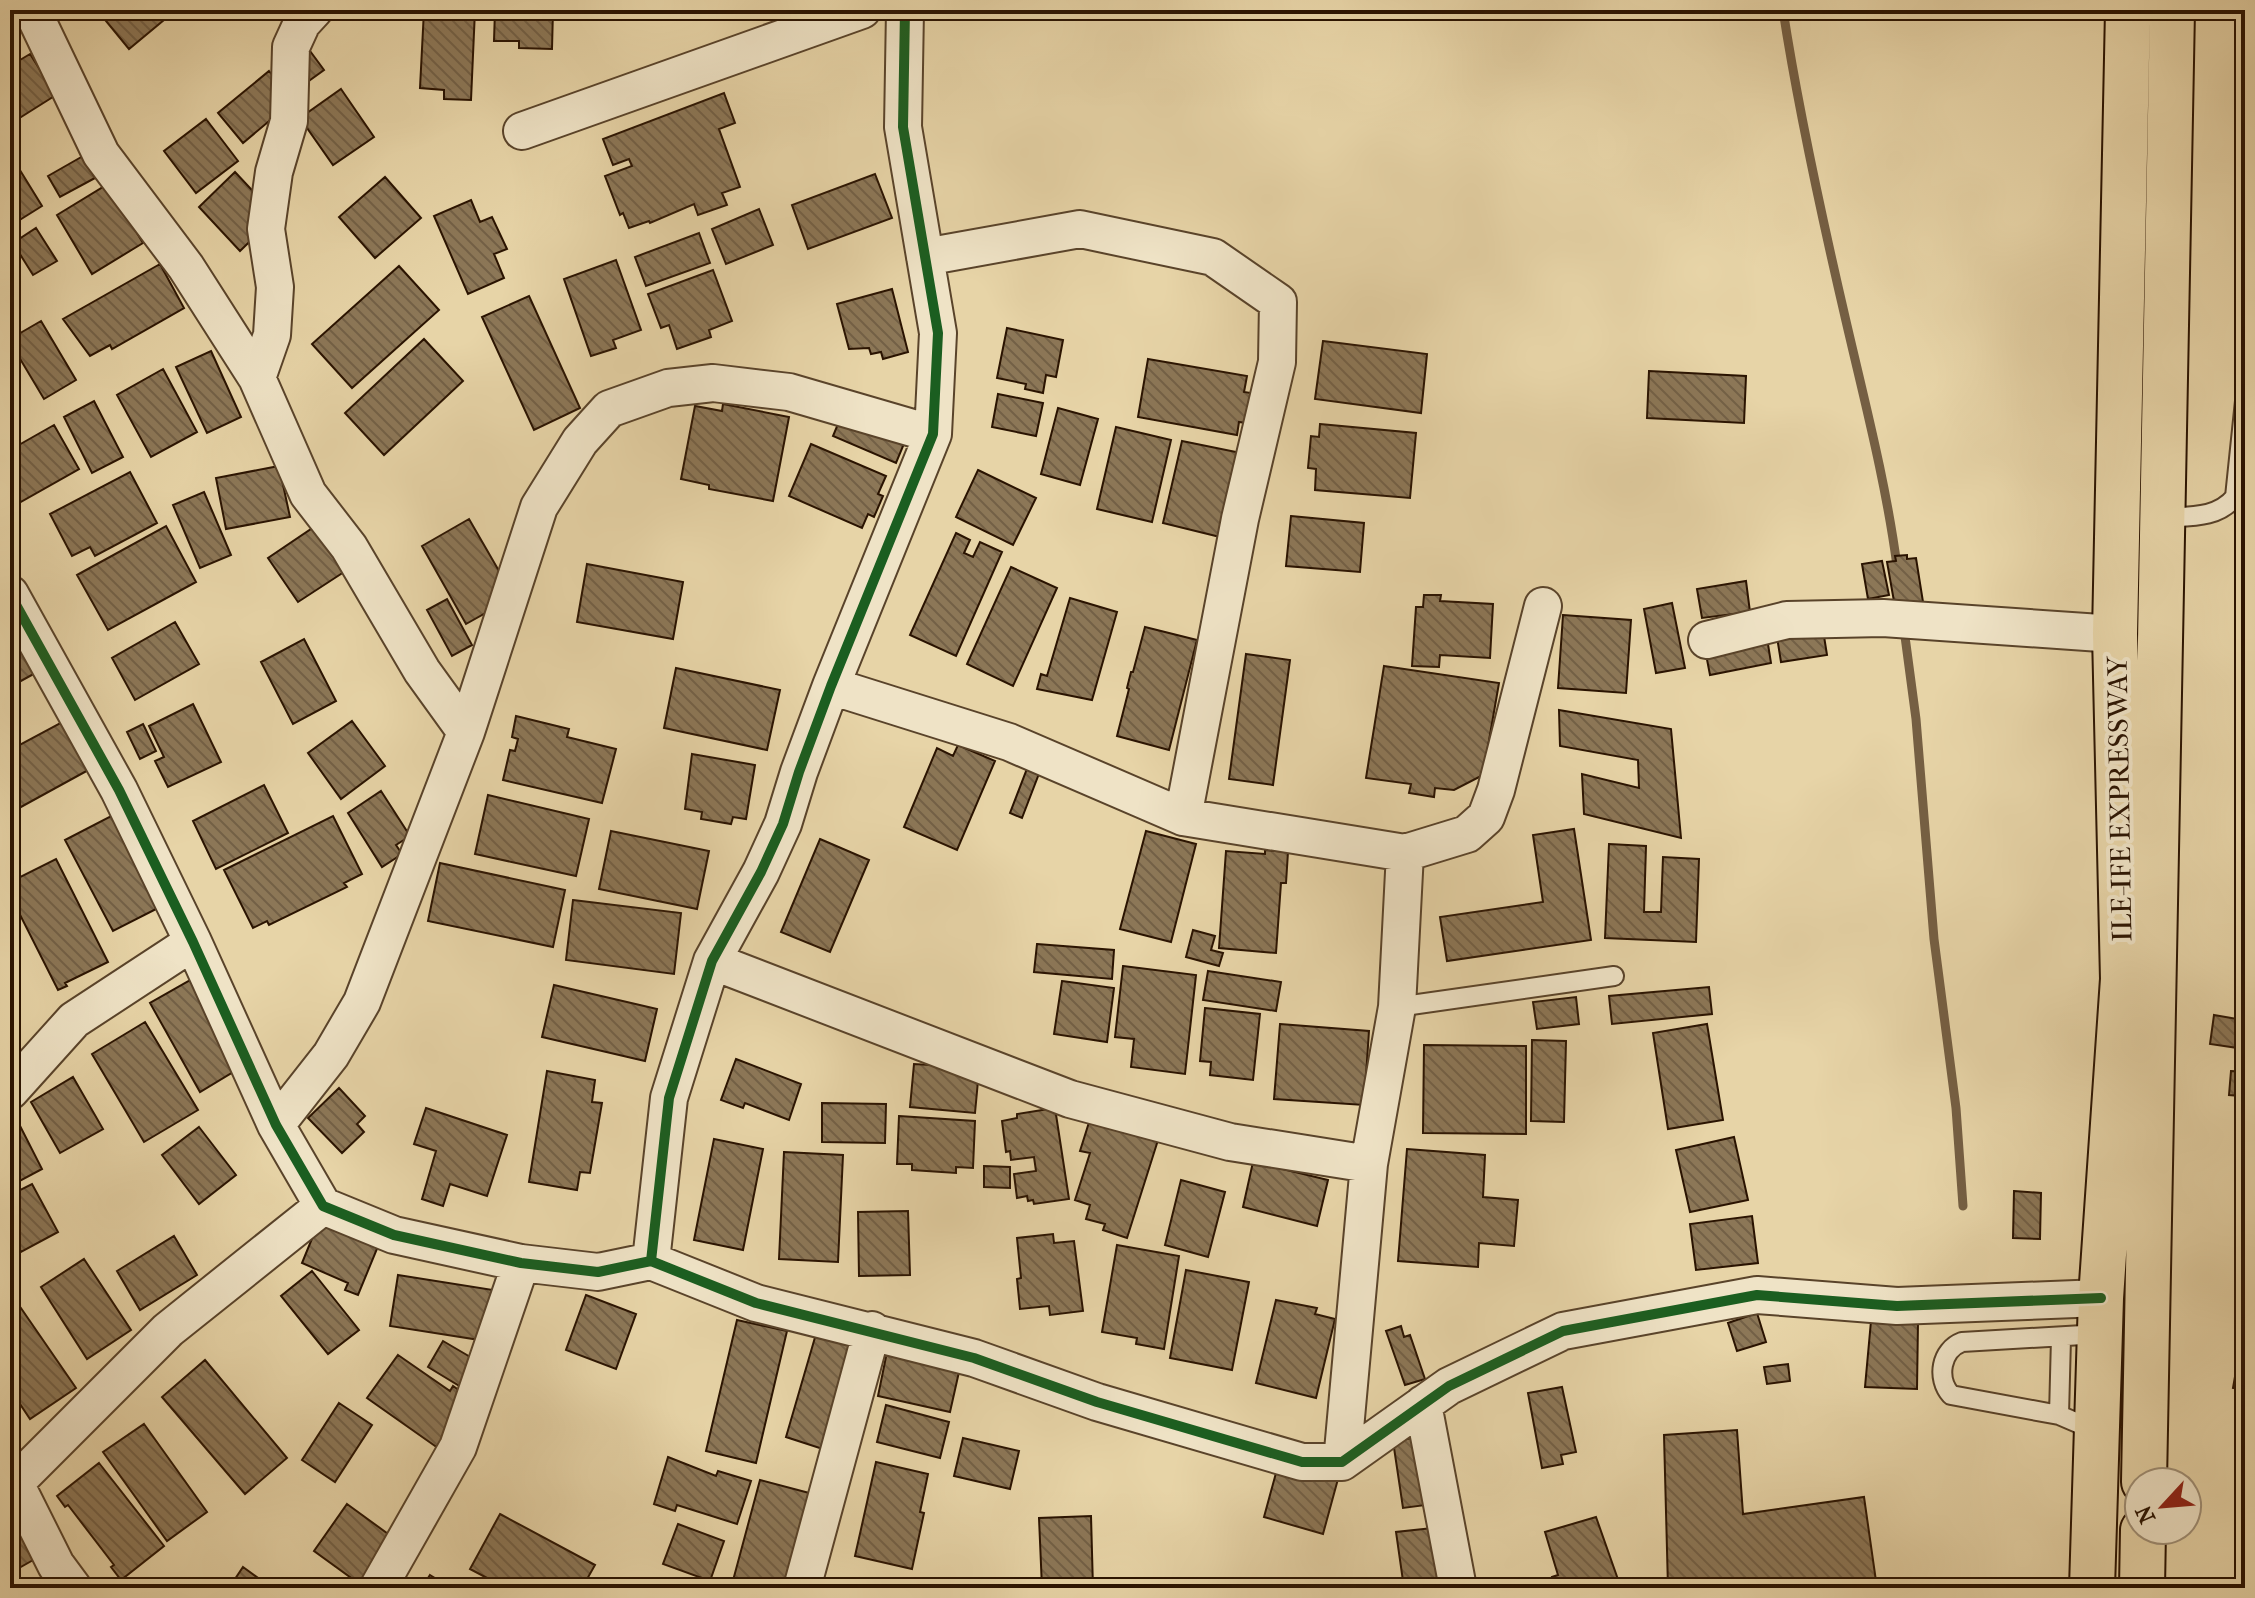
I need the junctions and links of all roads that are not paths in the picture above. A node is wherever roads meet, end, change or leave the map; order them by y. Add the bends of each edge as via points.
1 (32, 10) edge
2 (314, 10) edge
3 (862, 10) edge
4 (905, 10) edge
5 (2127, 10) edge
6 (2172, 10) edge
7 (10, 25) edge
8 (522, 131) dead end
9 (925, 257) junction
10 (257, 378) junction
11 (2245, 401) edge
12 (933, 434) junction
13 (2162, 518) junction
14 (10, 594) edge
15 (1543, 606) dead end
16 (2115, 634) junction
17 (1707, 640) dead end
18 (831, 686) junction
19 (466, 732) junction
20 (1183, 817) junction
21 (1405, 853) junction
22 (193, 942) junction
23 (712, 961) junction
24 (1614, 976) dead end
25 (1397, 1007) junction
26 (10, 1091) edge
27 (276, 1125) junction
28 (1369, 1164) junction
29 (323, 1206) junction
30 (651, 1261) junction
31 (521, 1263) junction
32 (2087, 1323) junction
33 (872, 1330) junction
34 (1423, 1404) junction
35 (2078, 1423) junction
36 (1342, 1462) junction
37 (2144, 1466) edge
38 (13, 1477) edge
39 (2143, 1546) edge
40 (73, 1588) edge
41 (378, 1588) edge
42 (802, 1588) edge
43 (1458, 1588) edge
44 (2092, 1588) edge
45 (2142, 1588) edge

1 - 7 street
1 - 10 street via 101,154 186,267
2 - 10 street via 291,47 289,121 274,172 266,229 275,287 272,335
3 - 8 street
4 - 9 street via 903,127
5 - 16 highway, ILE-IFE EXPRESSWAY
6 - 13 highway, ILE-IFE EXPRESSWAY
9 - 12 street via 938,333
9 - 20 street via 1080,229 1213,257 1278,302 1277,362 1240,519
10 - 19 street via 308,494 349,547 422,671
11 - 13 lane via 2235,497 2216,513
12 - 18 street
12 - 19 street via 789,392 713,383 668,388 609,409 580,441 539,507
13 - 37 highway, ILE-IFE EXPRESSWAY
14 - 22 street via 119,790
15 - 21 street via 1486,817 1467,834
16 - 17 street via 1883,618 1787,620
16 - 32 highway, ILE-IFE EXPRESSWAY via 2123,979
18 - 20 street via 1009,742
18 - 23 street via 783,824
19 - 27 street via 362,1002 331,1055
20 - 21 street
21 - 25 street
22 - 26 street via 74,1020
22 - 27 street
23 - 28 street via 1070,1099 1230,1142
23 - 30 street via 669,1098
24 - 25 lane
25 - 28 street
27 - 29 street
28 - 36 street
29 - 31 street via 394,1235
29 - 38 street via 168,1330
30 - 31 street via 598,1272
30 - 33 street via 756,1303
31 - 41 street via 458,1447
32 - 34 street via 1757,1295 1563,1331
32 - 35 highway, ILE-IFE EXPRESSWAY
32 - 35 lane via 1962,1342 1944,1356 1943,1382 1951,1395
33 - 36 street via 1302,1462
33 - 42 street
34 - 36 street
34 - 43 street
35 - 44 highway, ILE-IFE EXPRESSWAY
38 - 40 street via 56,1565
39 - 45 highway

